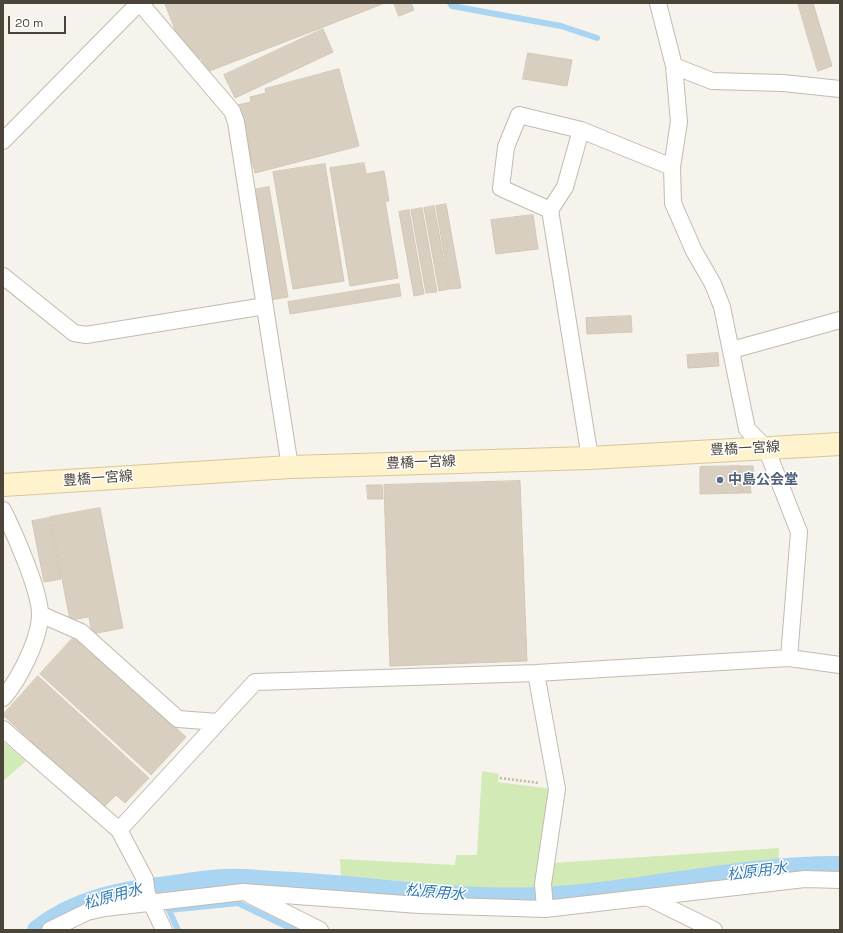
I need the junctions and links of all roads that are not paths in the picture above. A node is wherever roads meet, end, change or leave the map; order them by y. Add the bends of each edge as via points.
1 (140, 3) edge
2 (658, 3) edge
3 (674, 66) junction
4 (840, 89) edge
5 (581, 130) junction
6 (3, 141) edge
7 (672, 167) junction
8 (550, 210) junction
9 (3, 276) edge
10 (265, 306) junction
11 (840, 320) edge
12 (732, 350) junction
13 (840, 444) edge
14 (766, 448) junction
15 (590, 458) junction
16 (290, 467) junction
17 (3, 485) edge
18 (3, 510) edge
19 (40, 614) junction
20 (789, 658) junction
21 (840, 665) edge
22 (536, 673) junction
23 (3, 698) edge
24 (218, 722) junction
25 (3, 729) edge
26 (119, 830) junction
27 (840, 880) edge
28 (148, 892) junction
29 (243, 892) junction
30 (649, 898) junction
31 (545, 909) junction
32 (50, 930) edge
33 (164, 930) edge
34 (320, 930) edge
35 (714, 930) edge

1 - 6 street
1 - 10 street via 232,111 236,122
2 - 3 street
3 - 4 street via 712,81 783,83
3 - 7 street via 679,122
5 - 7 street
5 - 8 street via 565,187
5 - 8 street via 519,115 506,147 501,188
7 - 12 street via 673,203 688,239 713,284 722,307
8 - 15 street
9 - 10 street via 74,333 86,335
10 - 16 street
11 - 12 street
12 - 14 street via 747,429
13 - 14 main road, 豊橋一宮線
14 - 15 main road, 豊橋一宮線
14 - 20 street via 799,532
15 - 16 main road, 豊橋一宮線
16 - 17 main road, 豊橋一宮線
18 - 19 street via 33,583
19 - 23 street via 25,667
19 - 24 street via 81,632 178,719
20 - 21 street
20 - 22 street
22 - 24 street via 255,682
22 - 31 street via 557,786 543,884
24 - 26 street
25 - 26 street
26 - 28 street
27 - 30 street via 805,879
28 - 29 street
28 - 32 street via 106,908 87,912
28 - 33 street
29 - 31 street via 420,905
29 - 34 street
30 - 31 street
30 - 35 street

